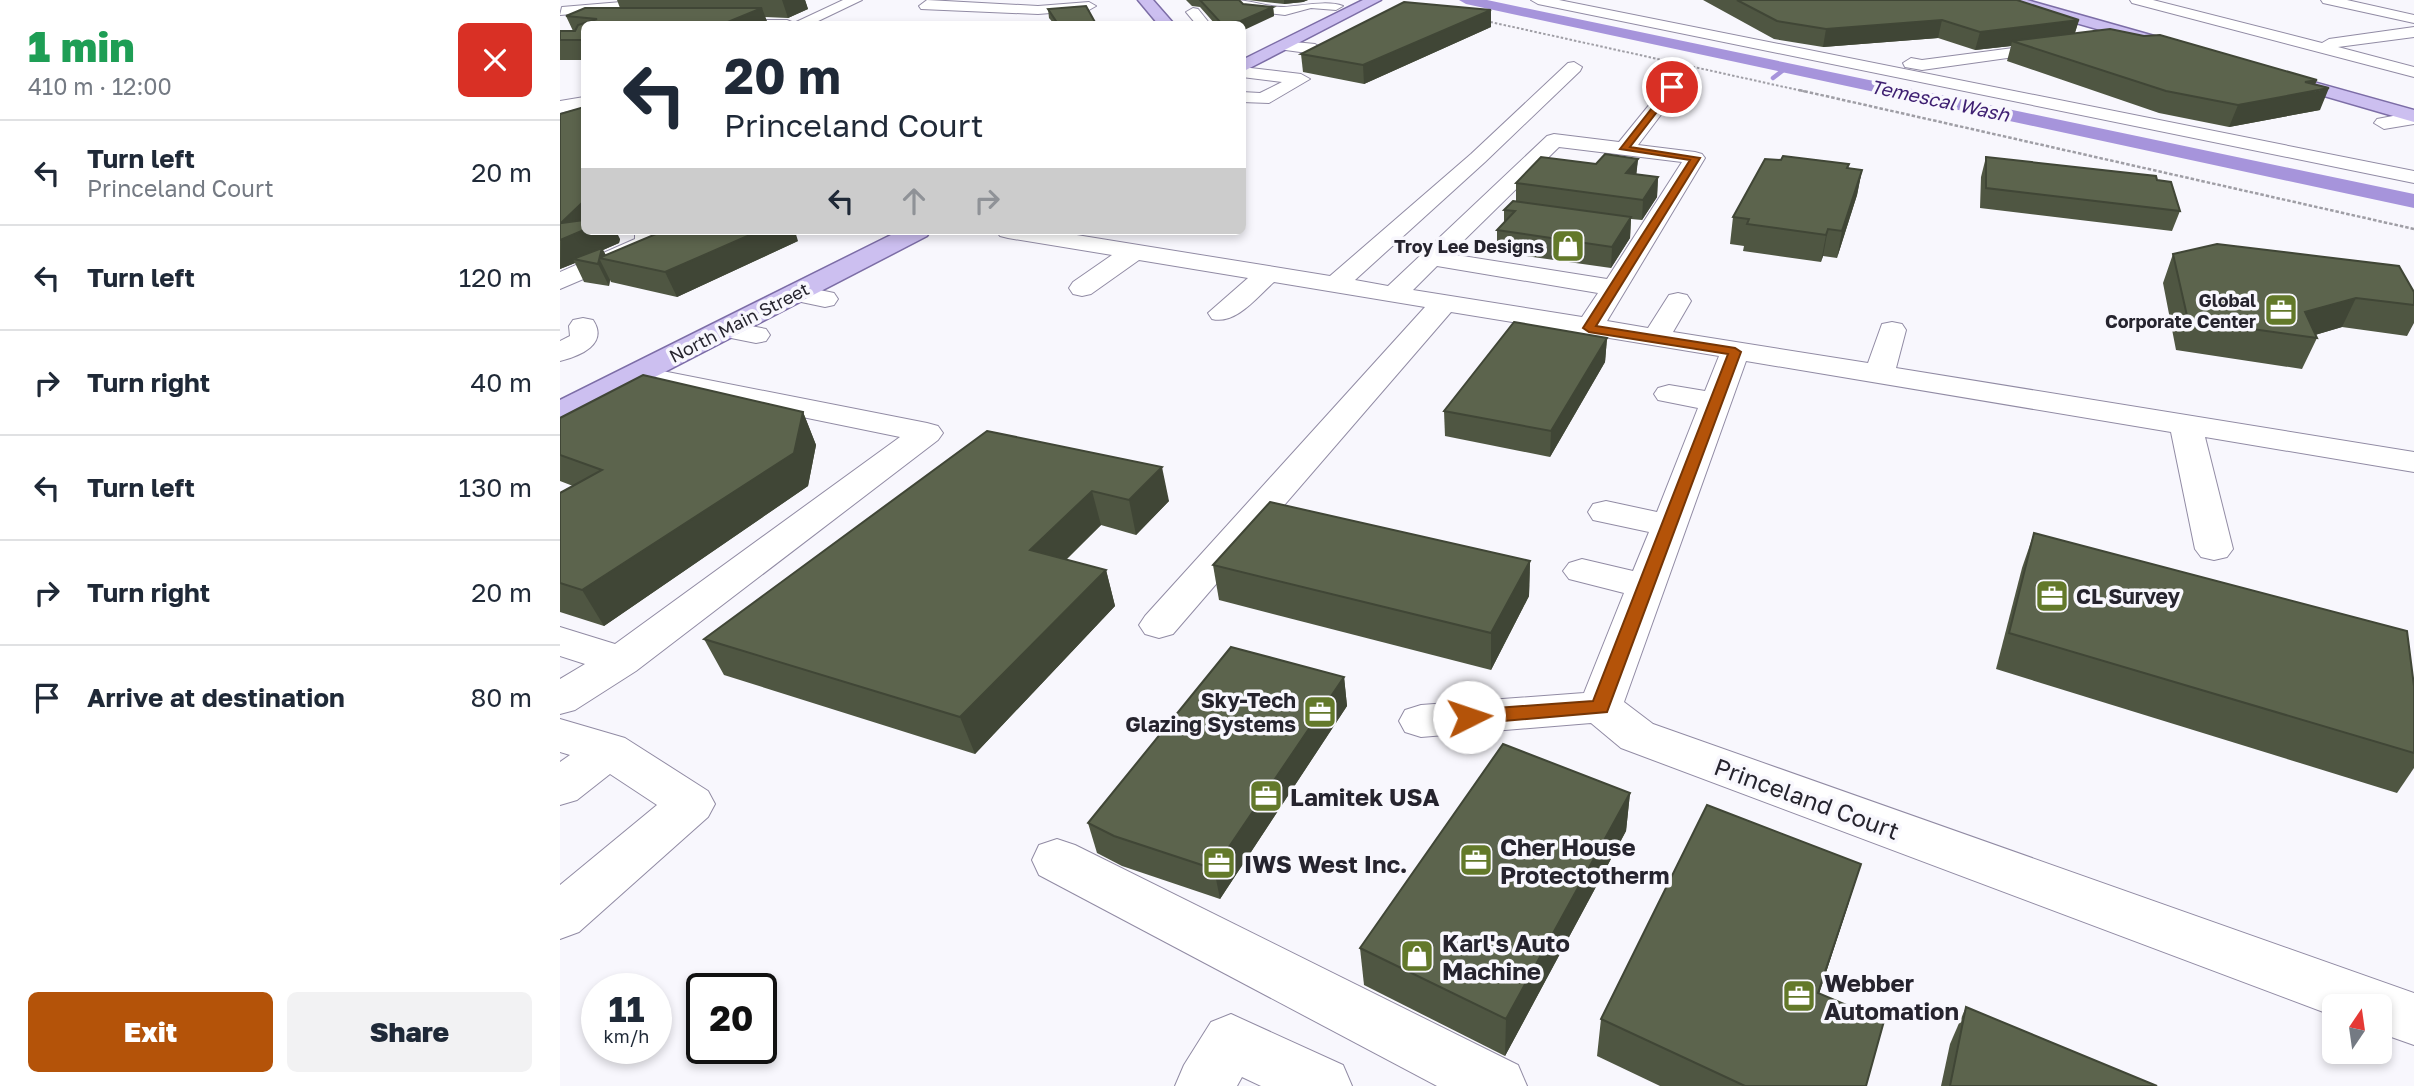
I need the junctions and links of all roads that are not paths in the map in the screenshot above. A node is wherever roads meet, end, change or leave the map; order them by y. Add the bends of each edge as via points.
1 (697, 0) edge
2 (855, 0) edge
3 (937, 0) edge
4 (977, 0) edge
5 (1145, 0) edge
6 (1241, 0) edge
7 (1374, 0) edge
8 (1538, 0) edge
9 (2011, 0) edge
10 (2137, 0) edge
11 (2329, 0) edge
12 (663, 3) junction
13 (1342, 3) edge
14 (715, 4) dead end
15 (1035, 5) edge
16 (1089, 6) edge
17 (614, 7) junction
18 (963, 8) junction
19 (562, 11) dead end
20 (1193, 12) dead end
21 (2414, 19) edge
22 (593, 21) edge
23 (808, 21) edge
24 (1163, 21) edge
25 (1200, 21) edge
26 (1739, 29) edge
27 (2414, 32) edge
28 (2139, 37) junction
29 (2098, 42) edge
30 (2076, 45) edge
31 (1254, 46) edge
32 (1284, 46) junction
33 (2315, 46) junction
34 (2179, 48) edge
35 (1315, 49) edge
36 (1574, 67) dead end
37 (1246, 68) edge
38 (1246, 71) edge
39 (2257, 71) edge
40 (2414, 72) edge
41 (1672, 87) dead end
42 (560, 90) edge
43 (581, 93) edge
44 (1246, 97) edge
45 (581, 103) edge
46 (560, 107) edge
47 (2414, 117) edge
48 (2384, 123) dead end
49 (1624, 149) junction
50 (2414, 177) edge
51 (1484, 208) junction
52 (1511, 212) edge
53 (1621, 227) edge
54 (1649, 231) junction
55 (649, 235) edge
56 (864, 235) edge
57 (911, 235) edge
58 (1023, 235) edge
59 (1135, 251) junction
60 (1432, 258) junction
61 (1269, 273) junction
62 (560, 281) edge
63 (1335, 285) junction
64 (1082, 288) dead end
65 (1613, 288) junction
66 (1394, 295) junction
67 (1678, 301) dead end
68 (1443, 304) junction
69 (1222, 313) dead end
70 (1511, 315) junction
71 (583, 326) dead end
72 (1589, 328) junction
73 (726, 329) junction
74 (1892, 330) dead end
75 (756, 335) dead end
76 (1655, 339) junction
77 (1491, 340) dead end
78 (560, 352) edge
79 (1735, 352) junction
80 (636, 375) junction
81 (1880, 375) junction
82 (560, 384) edge
83 (1669, 394) dead end
84 (1714, 402) junction
85 (560, 413) edge
86 (2186, 425) junction
87 (2414, 462) edge
88 (1606, 512) dead end
89 (1668, 525) junction
90 (2214, 549) dead end
91 (1582, 571) dead end
92 (1646, 586) junction
93 (1159, 625) dead end
94 (560, 641) edge
95 (621, 662) junction
96 (560, 699) edge
97 (1600, 707) junction
98 (1421, 721) dead end
99 (560, 734) edge
100 (609, 750) junction
101 (560, 787) edge
102 (1057, 860) dead end
103 (560, 916) edge
104 (2343, 994) edge
105 (2392, 1011) edge
106 (2414, 1019) edge
107 (1205, 1086) edge
108 (1322, 1086) edge
109 (1497, 1086) edge

1 - 12 street
2 - 23 street
3 - 18 street via 926,6
4 - 18 street
5 - 24 main road
6 - 13 street via 1249,6 1285,10
7 - 32 main road
8 - 50 street
9 - 28 main road
10 - 33 street
11 - 21 street
12 - 14 street
12 - 17 street
13 - 31 main road
15 - 16 street
15 - 18 street
17 - 19 street
17 - 22 street
20 - 25 street
26 - 30 street via 1821,49 1922,65
27 - 33 street
28 - 29 street
28 - 34 main road
32 - 35 street
32 - 37 main road
33 - 40 street
36 - 63 street
38 - 44 street via 1301,79 1263,99
39 - 47 main road
41 - 49 street
42 - 43 street
45 - 46 street
47 - 48 street
49 - 51 street via 1554,140
49 - 54 street via 1695,158
51 - 52 street
51 - 60 street
53 - 54 street
54 - 65 street
55 - 62 street via 645,244
56 - 82 main road, North Main Street
57 - 73 main road, North Main Street via 811,296
58 - 59 street via 1075,249
59 - 61 street
59 - 64 street
60 - 65 street
60 - 66 street
61 - 63 street
61 - 69 street
63 - 66 street
65 - 72 street
66 - 68 street
67 - 76 street
68 - 70 street
68 - 93 street
70 - 72 street
70 - 77 street
71 - 78 street via 582,341
72 - 76 street
73 - 75 street
73 - 80 main road, North Main Street
74 - 81 street
76 - 79 street
79 - 81 street
79 - 84 street
80 - 85 main road, North Main Street
80 - 95 street via 927,433
81 - 86 street
83 - 84 street
84 - 89 street
86 - 87 street
86 - 90 street
88 - 89 street
89 - 92 street
91 - 92 street
92 - 97 street
94 - 95 street
95 - 96 street
97 - 98 street
97 - 104 street, Princeland Court via 1637,736
99 - 100 street
100 - 101 street
100 - 103 street via 691,804
102 - 109 street
105 - 106 street, Princeland Court
107 - 108 street via 1231,1041

